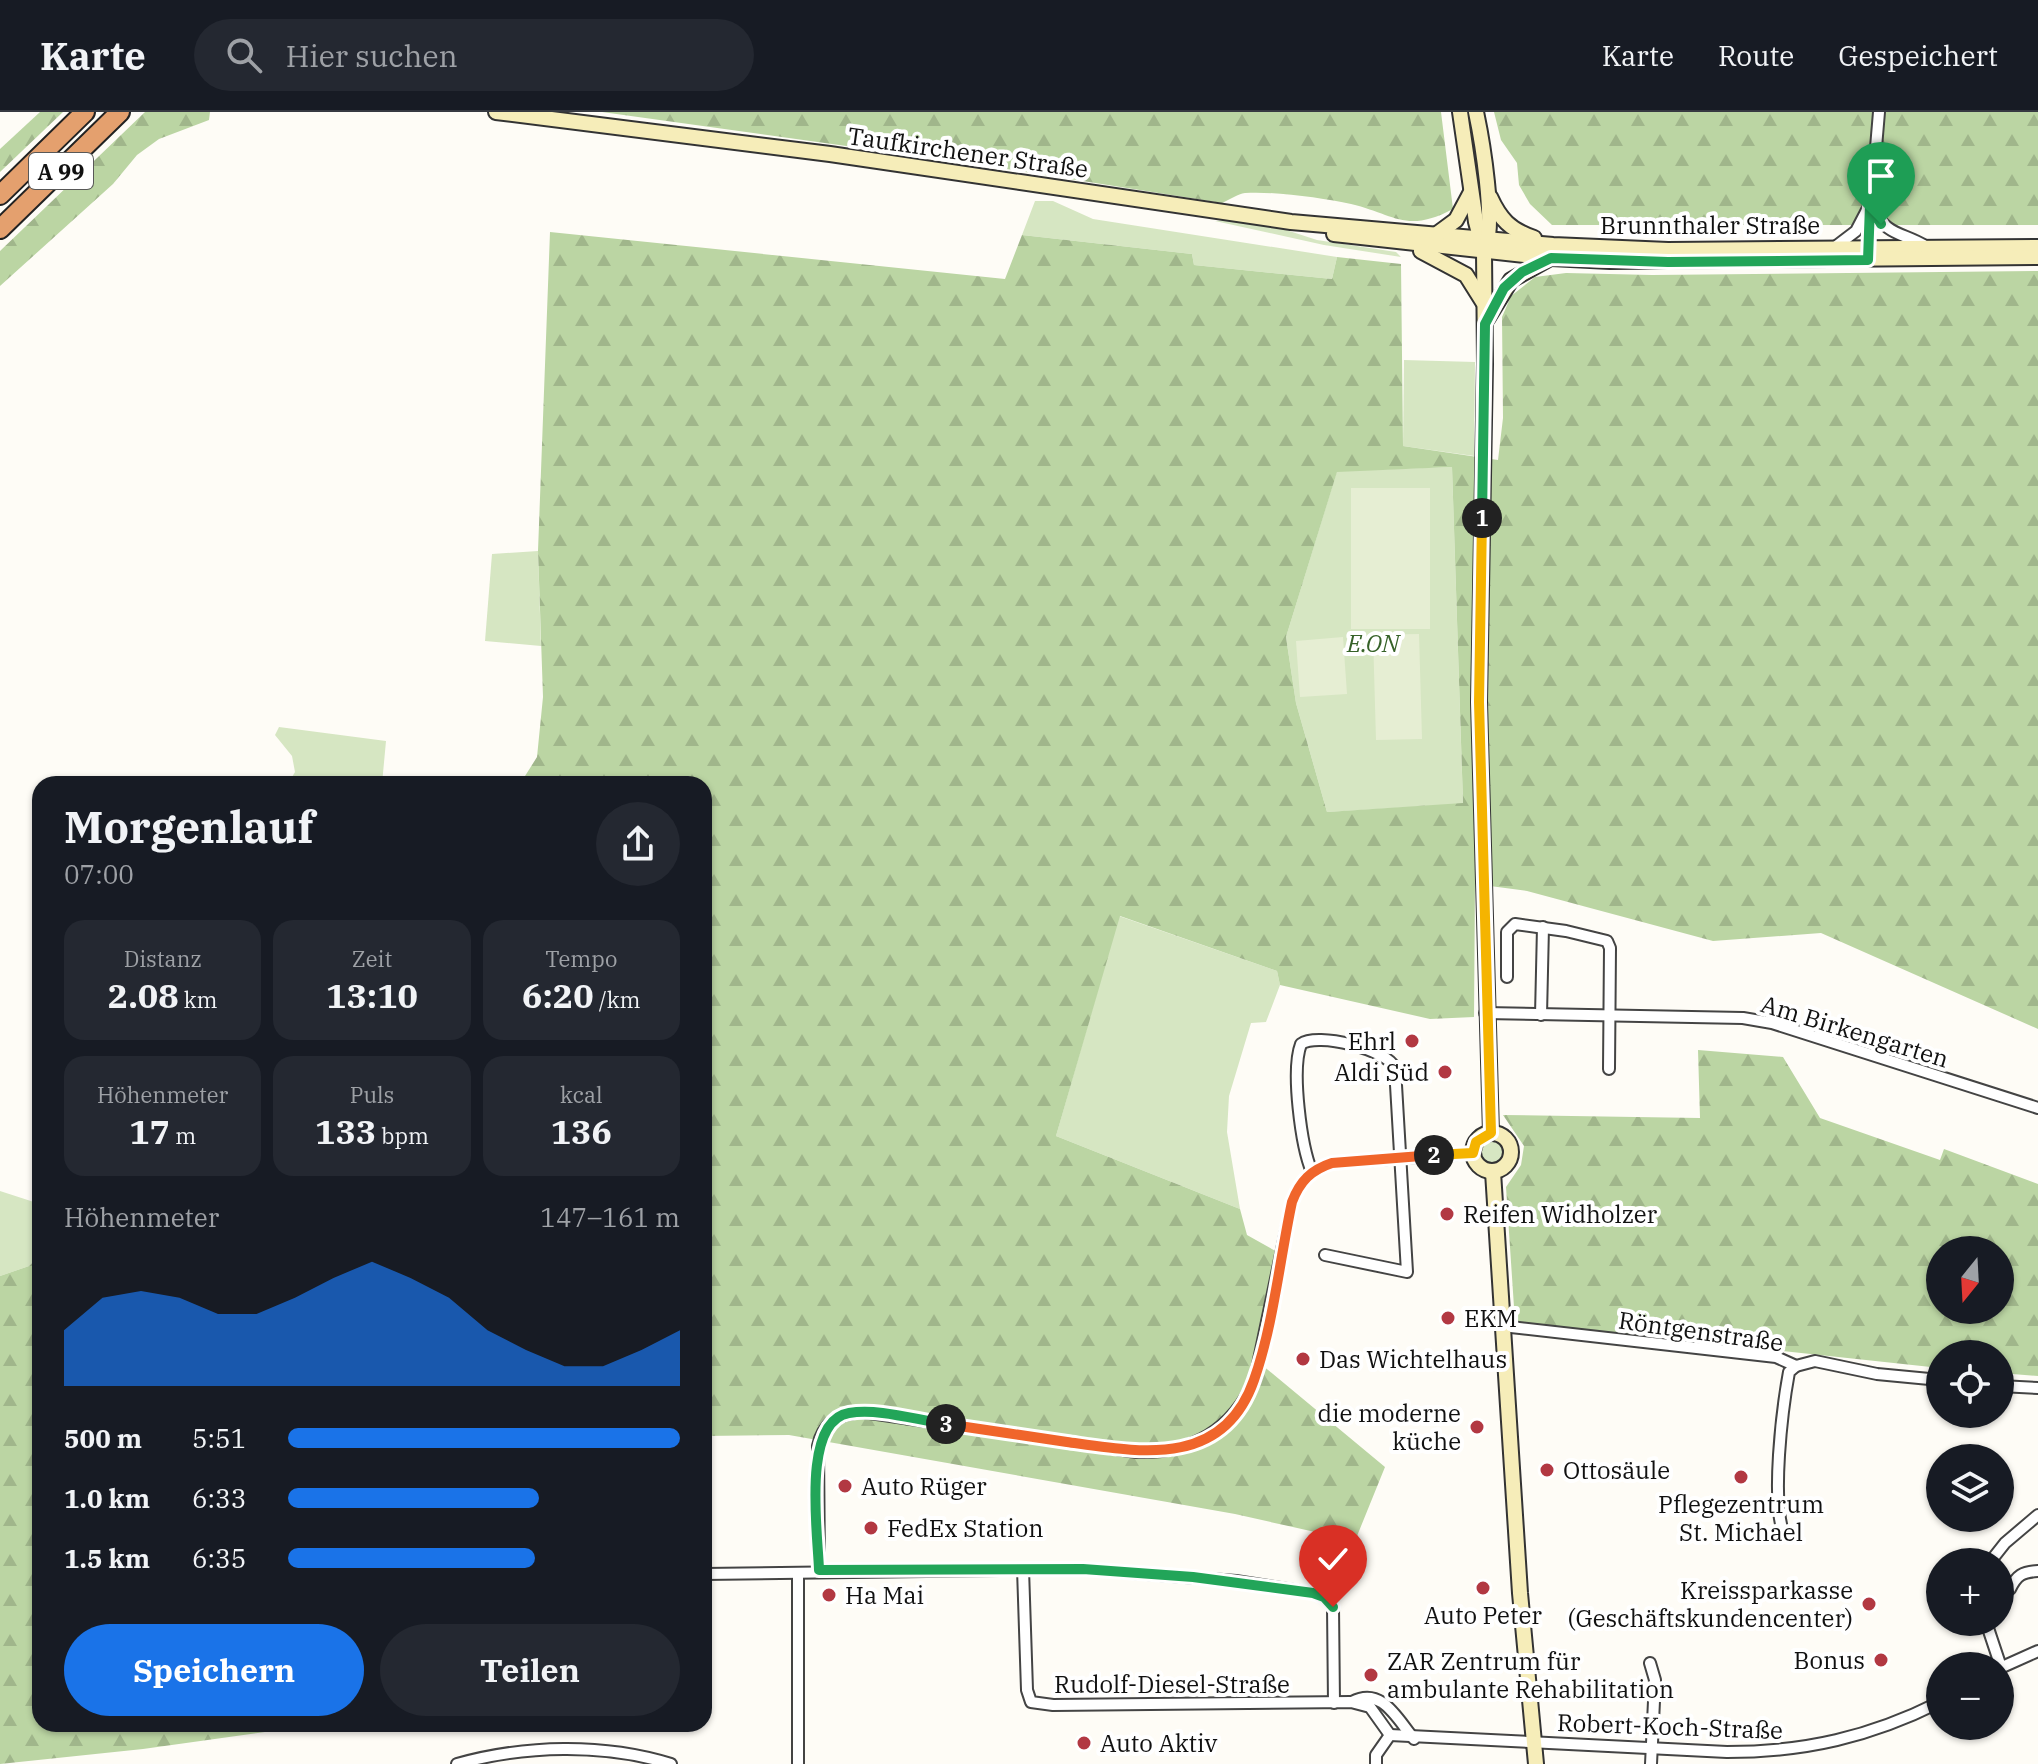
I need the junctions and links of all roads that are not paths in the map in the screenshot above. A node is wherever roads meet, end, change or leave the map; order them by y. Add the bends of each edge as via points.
1 (85, 112) edge
2 (120, 112) edge
3 (496, 112) edge
4 (1460, 112) edge
5 (1476, 112) edge
6 (1879, 112) edge
7 (1480, 190) junction
8 (0, 195) edge
9 (1870, 205) junction
10 (1291, 222) junction
11 (0, 229) edge
12 (1437, 234) junction
13 (1484, 243) junction
14 (1406, 244) junction
15 (1835, 247) junction
16 (1927, 247) junction
17 (2038, 247) edge
18 (1552, 252) junction
19 (1867, 253) junction
20 (2038, 257) edge
21 (1485, 308) junction
22 (1485, 324) junction
23 (1543, 927) junction
24 (1507, 977) dead end
25 (1485, 1013) junction
26 (1541, 1015) junction
27 (1609, 1017) junction
28 (1609, 1069) dead end
29 (2038, 1108) edge
30 (1491, 1133) junction
31 (1473, 1153) junction
32 (1401, 1157) junction
33 (1312, 1172) junction
34 (1493, 1172) junction
35 (1325, 1255) dead end
36 (1502, 1326) junction
37 (1796, 1366) junction
38 (1926, 1379) edge
39 (2014, 1387) edge
40 (2038, 1388) edge
41 (2038, 1515) edge
42 (1784, 1535) dead end
43 (2001, 1548) edge
44 (1023, 1569) junction
45 (819, 1570) junction
46 (2038, 1571) edge
47 (798, 1573) junction
48 (712, 1574) edge
49 (2014, 1581) edge
50 (2038, 1651) edge
51 (2014, 1661) edge
52 (1650, 1663) dead end
53 (1351, 1702) junction
54 (1334, 1703) junction
55 (1926, 1708) edge
56 (1390, 1735) junction
57 (1414, 1739) junction
58 (1534, 1740) junction
59 (1652, 1747) junction
60 (619, 1759) edge
61 (457, 1764) edge
62 (671, 1764) edge
63 (798, 1764) edge
64 (1376, 1764) edge
65 (1536, 1764) edge
66 (1651, 1764) edge

1 - 8 highway, A 99
2 - 11 highway, A 99
3 - 10 main road, Taufkirchener Straße
4 - 7 main road
5 - 7 main road
6 - 9 street
7 - 12 main road
7 - 13 main road
7 - 18 main road via 1510,228
9 - 15 street via 1856,231
9 - 16 street via 1892,234
9 - 19 street
10 - 12 main road, Taufkirchener Straße
10 - 14 main road, Taufkirchener Straße
12 - 13 main road, Taufkirchener Straße
13 - 14 main road, Taufkirchener Straße
13 - 18 main road, Brunnthaler Straße
13 - 21 main road
14 - 21 main road via 1466,275
15 - 18 main road, Brunnthaler Straße
15 - 19 main road, Brunnthaler Straße
16 - 17 main road, Brunnthaler Straße
16 - 19 main road, Brunnthaler Straße
18 - 19 main road, Brunnthaler Straße via 1668,262
18 - 22 main road via 1511,280
19 - 20 main road, Brunnthaler Straße
21 - 22 main road
22 - 25 main road via 1479,702
23 - 24 street via 1509,928
23 - 26 street
23 - 27 street via 1607,941
25 - 26 street, Am Birkengarten
25 - 30 main road
26 - 27 street, Am Birkengarten
27 - 28 street
27 - 29 street, Am Birkengarten via 1772,1023
30 - 31 main road via 1476,1142
30 - 34 main road via 1505,1138 1512,1151 1507,1165
31 - 32 street
31 - 34 main road via 1479,1167
32 - 33 street via 1332,1163
32 - 33 street via 1394,1064 1371,1050 1314,1038 1301,1044 1298,1060 1303,1149
32 - 35 street via 1407,1272
33 - 45 street via 1292,1202 1255,1379 1244,1401 1217,1431 1181,1449 1145,1452 863,1412 841,1415 825,1429 818,1446
34 - 36 main road
36 - 37 street, Röntgenstraße via 1776,1357
36 - 58 main road
37 - 38 street, Röntgenstraße via 1815,1361
37 - 42 street via 1789,1372 1783,1426 1779,1518
39 - 40 street
41 - 43 street
44 - 45 street
44 - 54 street via 1180,1575 1324,1597 1333,1607
44 - 54 street, Rudolf-Diesel-Straße via 1031,1702
45 - 47 street
46 - 49 street via 2024,1572
47 - 48 street
47 - 63 street
50 - 51 street
52 - 59 street via 1655,1680
53 - 54 street, Rudolf-Diesel-Straße
53 - 56 street via 1370,1707
53 - 57 street, Rudolf-Diesel-Straße via 1377,1698
55 - 59 street, Robert-Koch-Straße via 1870,1733 1799,1750
56 - 57 street
56 - 64 street
57 - 58 street
58 - 59 street, Robert-Koch-Straße
58 - 65 main road
59 - 66 street
60 - 61 street via 540,1750
60 - 62 street

